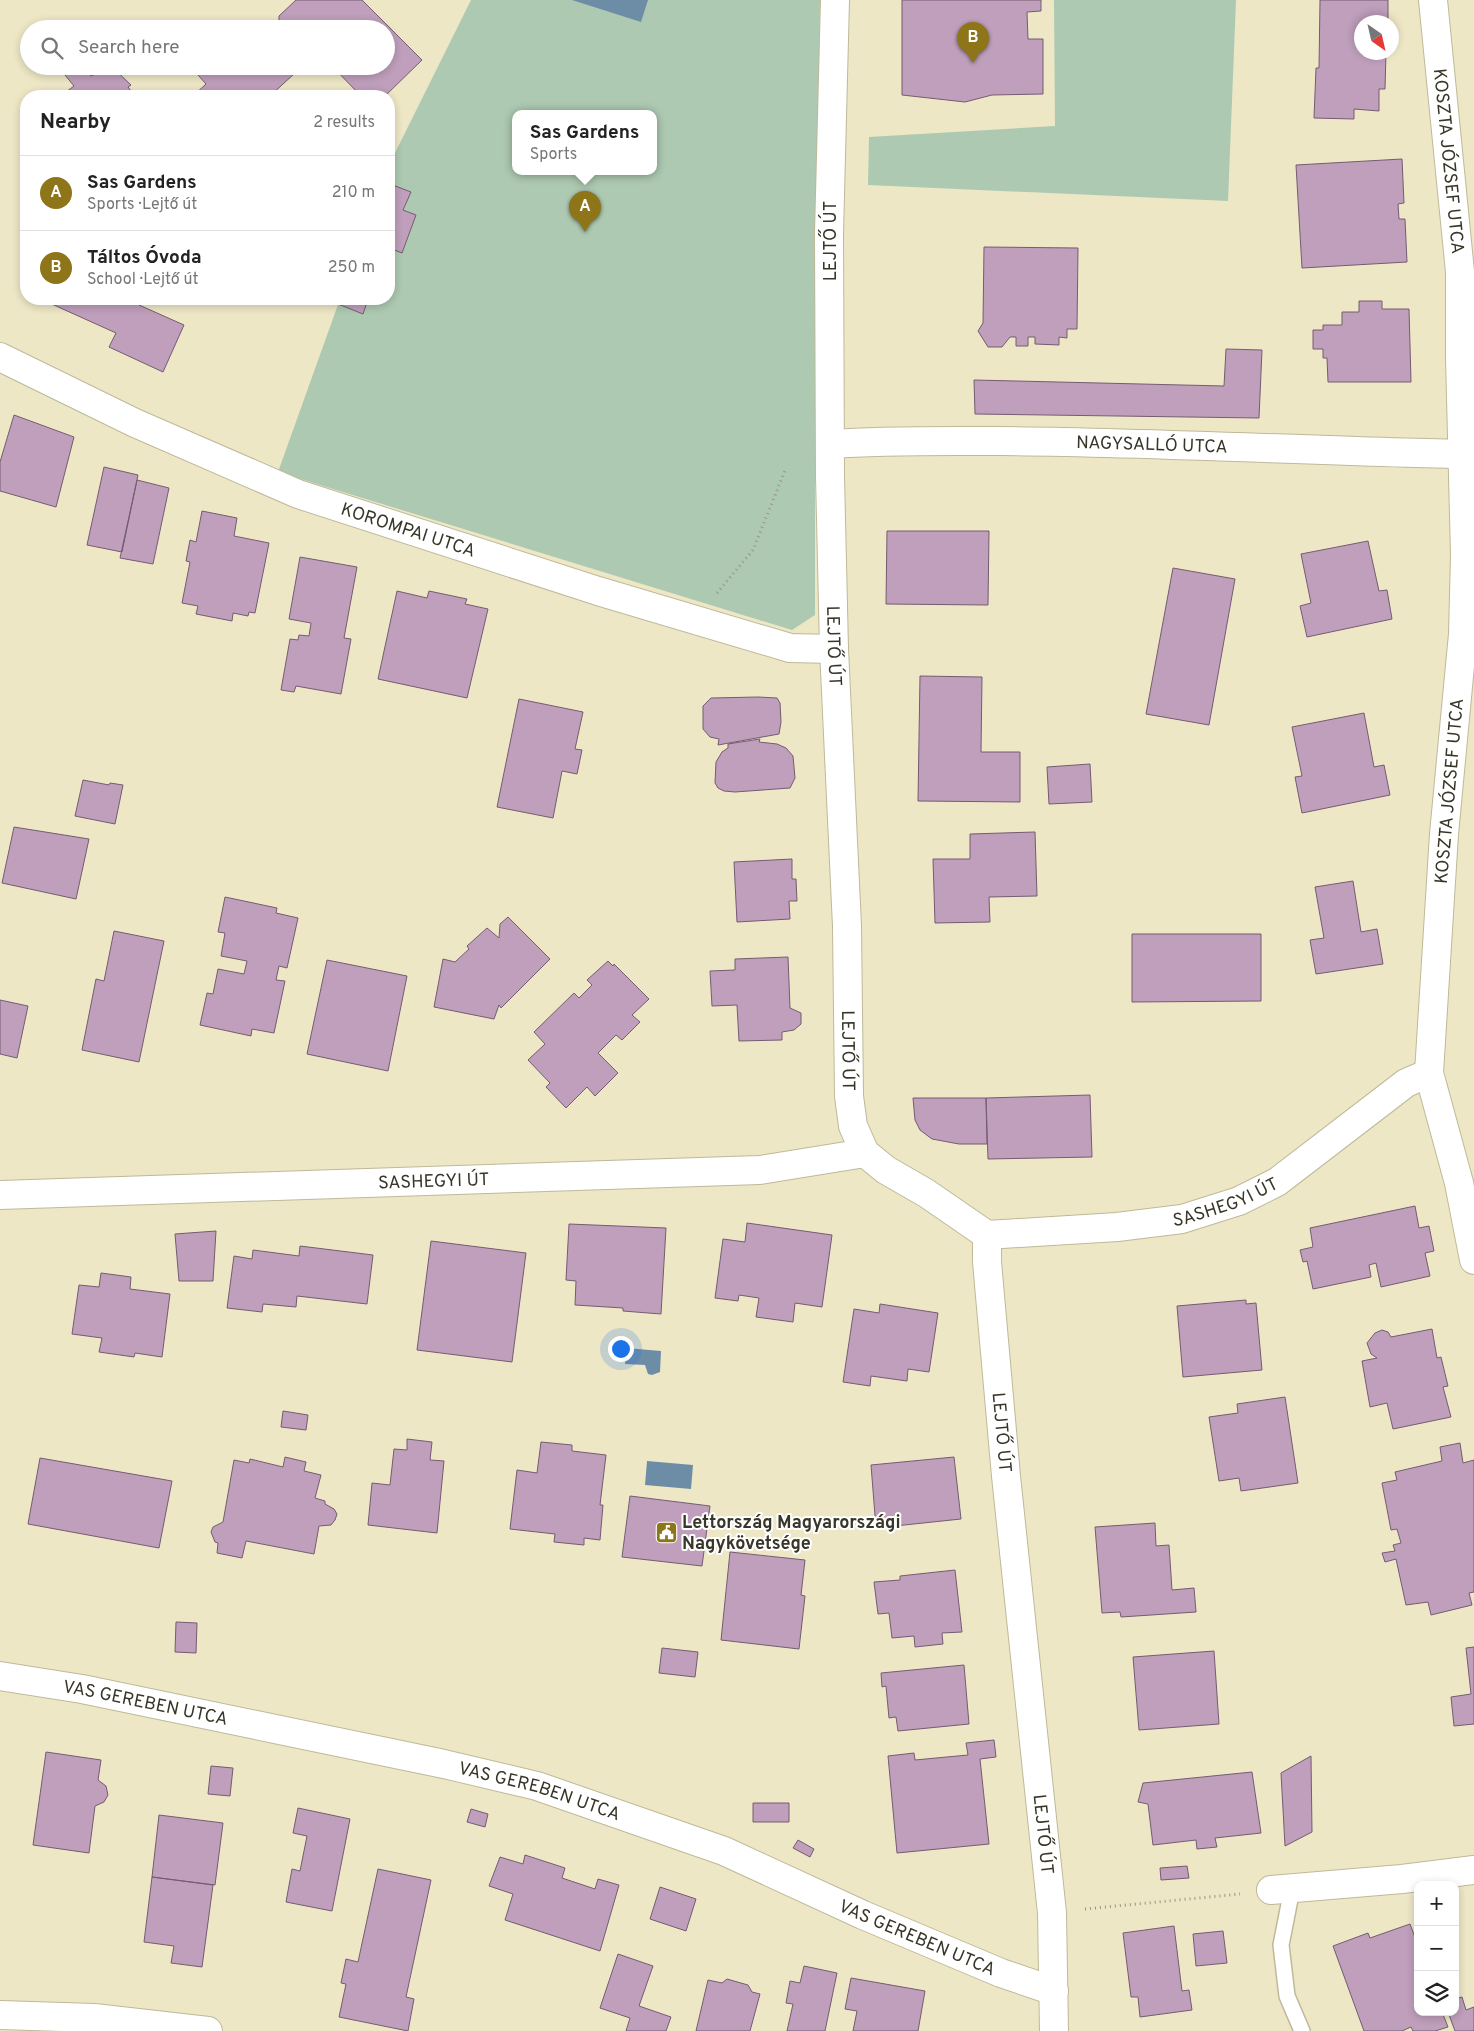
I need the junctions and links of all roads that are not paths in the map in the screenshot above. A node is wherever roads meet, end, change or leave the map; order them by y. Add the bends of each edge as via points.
1 (835, 0) edge
2 (1433, 0) edge
3 (0, 357) edge
4 (830, 444) junction
5 (1468, 457) edge
6 (834, 649) junction
7 (1429, 1073) junction
8 (865, 1153) junction
9 (0, 1195) edge
10 (987, 1235) junction
11 (1474, 1260) edge
12 (0, 1676) edge
13 (1474, 1870) edge
14 (1282, 1890) joint
15 (1054, 1991) junction
16 (0, 2015) edge
17 (208, 2031) edge
18 (1054, 2031) edge
19 (1302, 2031) edge

1 - 4 street, LEJTŐ ÚT via 829,234
2 - 5 street, KOSZTA JÓZSEF UTCA via 1460,272
3 - 6 street, KOROMPAI UTCA via 135,423 298,494 598,591 790,648
4 - 5 street, NAGYSALLÓ UTCA via 888,440 1087,442
4 - 6 street, LEJTŐ ÚT
5 - 7 street, KOSZTA JÓZSEF UTCA via 1463,634 1444,834
6 - 8 street, LEJTŐ ÚT via 847,926 849,1096 853,1126
7 - 10 street, SASHEGYI ÚT via 1406,1083 1277,1182 1239,1201 1182,1218
7 - 11 street, KOSZTA JÓZSEF UTCA via 1459,1183
8 - 9 street, SASHEGYI ÚT via 760,1170
8 - 10 street, LEJTŐ ÚT
10 - 15 street, LEJTŐ ÚT via 986,1262 1006,1476 1052,1913
12 - 15 street, VAS GEREBEN UTCA via 82,1689 537,1786 724,1851 862,1915 1001,1973
13 - 14 street
14 - 19 lane via 1281,1944 1287,1996
15 - 18 street, LEJTŐ ÚT
16 - 17 street via 94,2018

